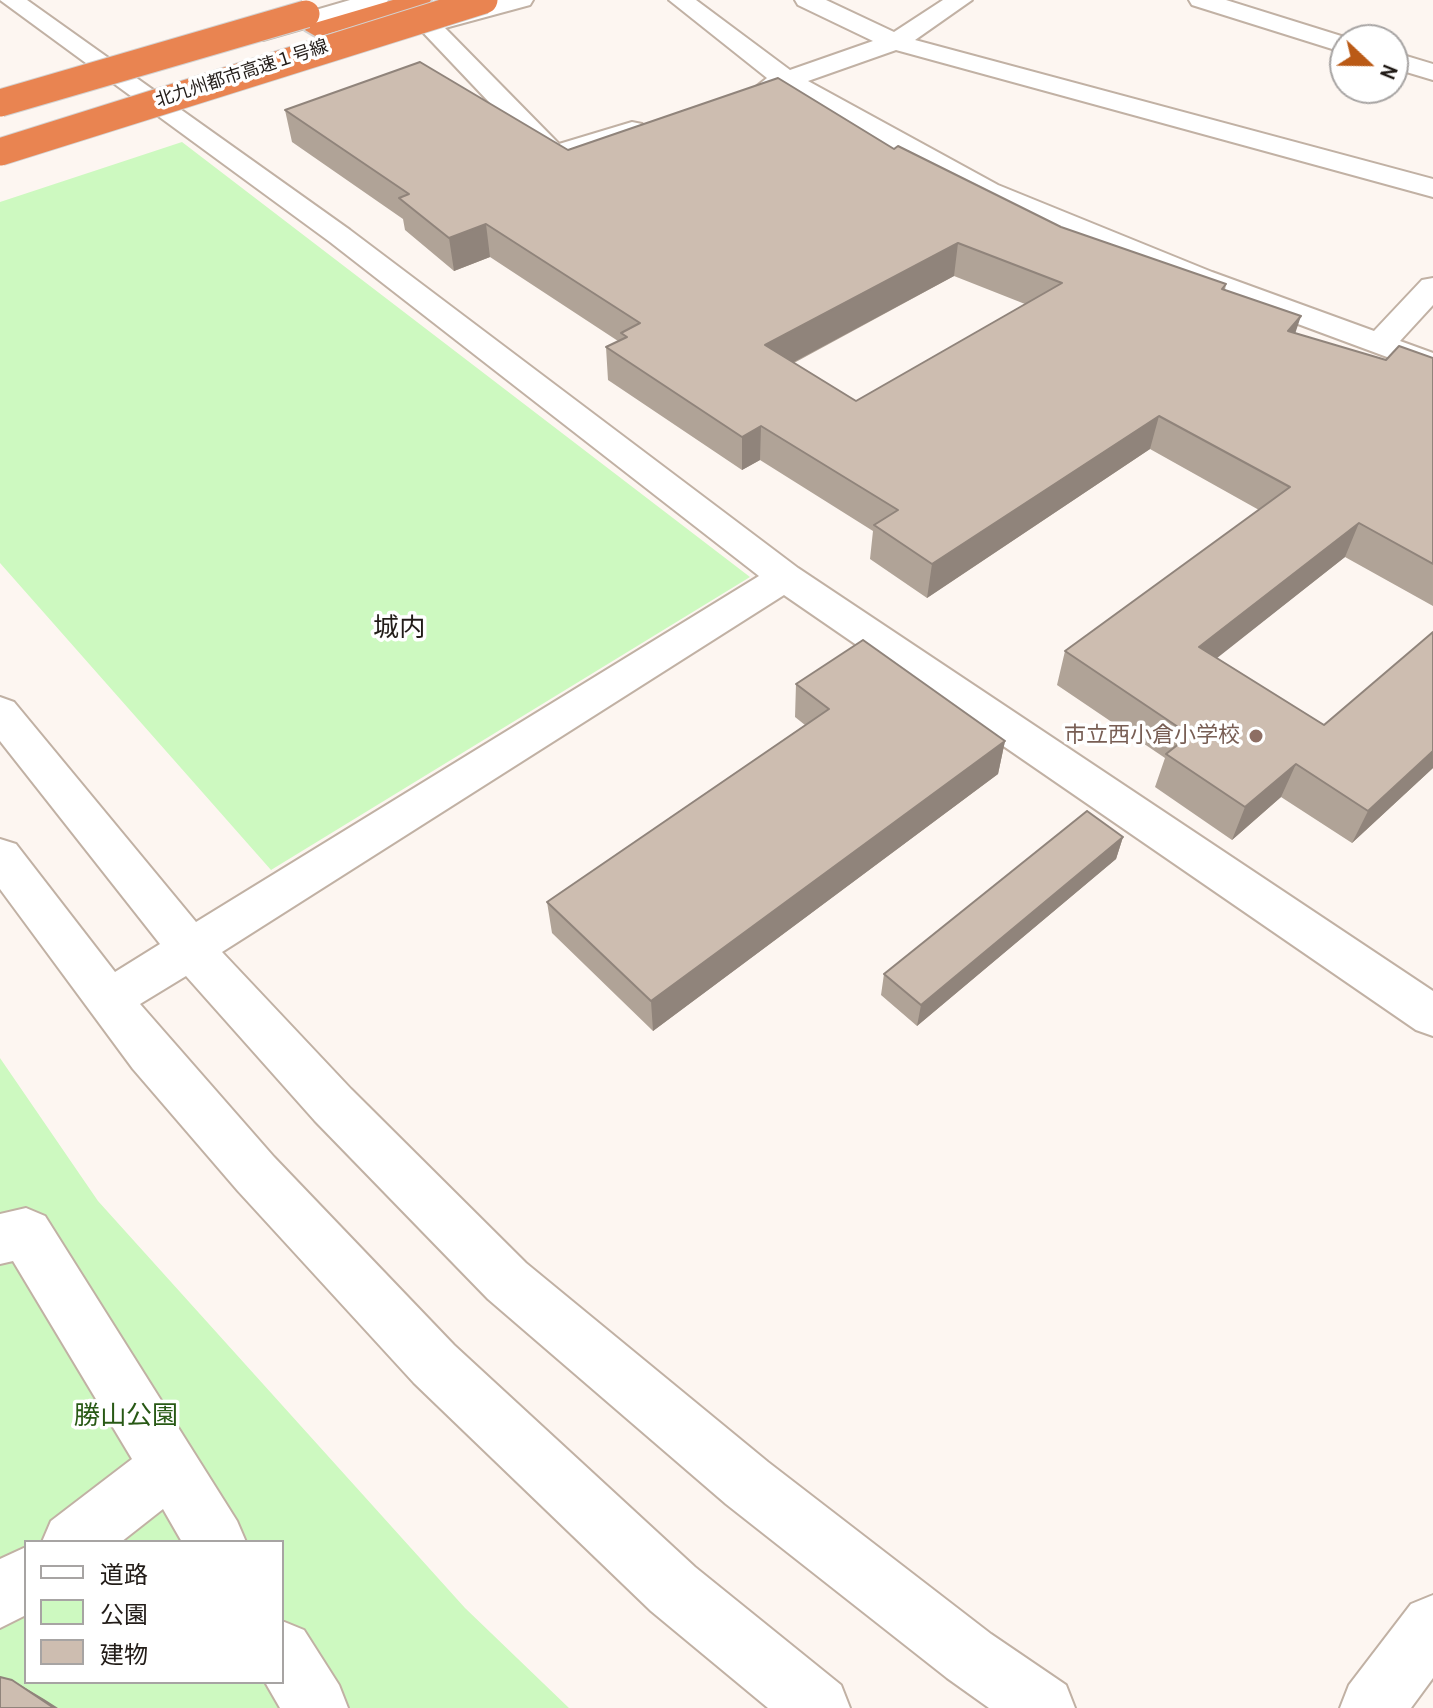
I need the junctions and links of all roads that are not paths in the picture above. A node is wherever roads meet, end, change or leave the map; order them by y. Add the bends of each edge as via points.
1 (11, 0) edge
2 (362, 0) edge
3 (376, 0) edge
4 (484, 0) edge
5 (521, 0) edge
6 (681, 0) edge
7 (723, 0) edge
8 (807, 0) edge
9 (960, 0) edge
10 (1201, 0) edge
11 (424, 12) edge
12 (324, 38) junction
13 (1329, 40) edge
14 (895, 42) junction
15 (798, 53) junction
16 (1409, 65) edge
17 (1433, 72) edge
18 (117, 76) junction
19 (786, 80) junction
20 (749, 93) edge
21 (0, 103) edge
22 (163, 110) junction
23 (0, 113) edge
24 (659, 121) edge
25 (0, 128) edge
26 (0, 152) edge
27 (984, 157) dead end
28 (0, 165) edge
29 (1010, 171) dead end
30 (1433, 188) edge
31 (1433, 287) edge
32 (1391, 334) junction
33 (1433, 334) edge
34 (1433, 364) edge
35 (785, 577) junction
36 (0, 712) edge
37 (0, 856) edge
38 (192, 951) junction
39 (110, 999) junction
40 (1433, 1016) edge
41 (0, 1239) edge
42 (170, 1467) junction
43 (75, 1540) edge
44 (215, 1540) edge
45 (24, 1579) edge
46 (0, 1597) edge
47 (284, 1655) edge
48 (316, 1708) edge
49 (818, 1708) edge
50 (1043, 1708) edge

1 - 18 street
2 - 21 highway, bridge
3 - 18 street
4 - 12 highway, 北九州都市高速１号線, bridge
5 - 11 street
6 - 19 street
7 - 15 street
8 - 14 street
9 - 14 street
10 - 13 street
11 - 12 highway, 北九州都市高速１号線
11 - 22 street
11 - 24 street via 554,154
12 - 25 highway
12 - 26 highway, 北九州都市高速１号線, bridge
12 - 28 highway, bridge
14 - 15 street
14 - 30 street
15 - 19 street
15 - 27 street
16 - 17 street
18 - 22 street
18 - 23 street
19 - 20 street
19 - 32 street via 988,191 1201,278
22 - 28 street
22 - 35 street via 340,236
29 - 32 street
31 - 32 street
32 - 33 street
32 - 34 street
35 - 38 street
35 - 40 street
36 - 38 street
37 - 39 street
38 - 39 street
38 - 50 street via 333,1105 507,1281 747,1483
39 - 49 street via 150,1054 246,1163 434,1364 673,1589
41 - 42 street via 26,1233
42 - 43 street
42 - 44 street
45 - 46 street
47 - 48 street

